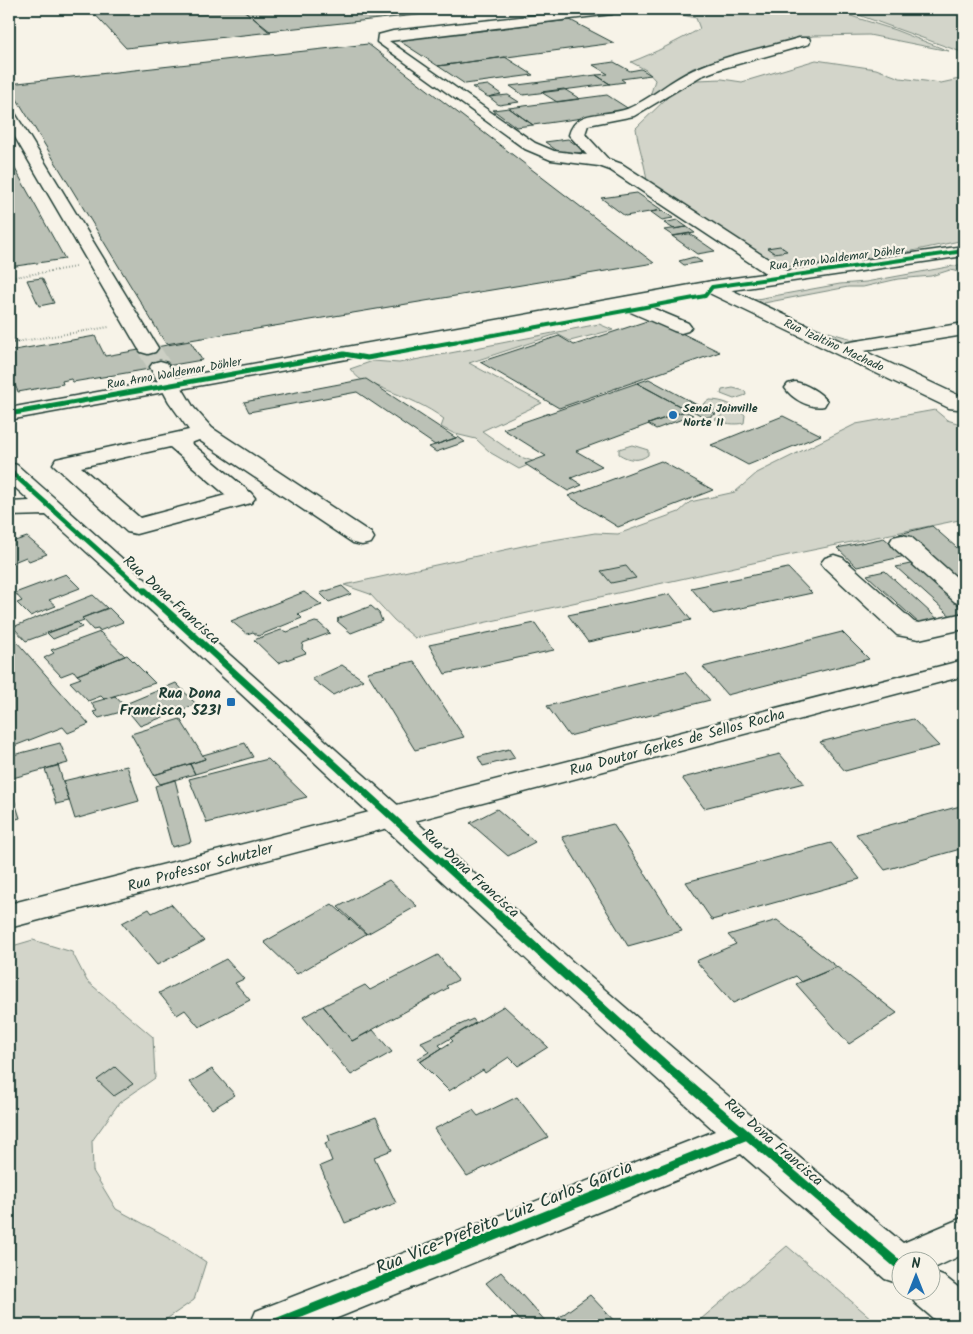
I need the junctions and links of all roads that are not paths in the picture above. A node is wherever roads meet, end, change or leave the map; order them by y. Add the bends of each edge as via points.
1 (614, 9) edge
2 (471, 13) dead end
3 (501, 23) junction
4 (804, 41) dead end
5 (9, 115) edge
6 (602, 162) junction
7 (964, 252) edge
8 (782, 276) junction
9 (712, 287) junction
10 (626, 303) junction
11 (681, 327) dead end
12 (964, 329) edge
13 (148, 348) tunnel mouth
14 (843, 349) junction
15 (165, 376) junction
16 (795, 388) dead end
17 (816, 401) dead end
18 (957, 403) dead end
19 (43, 408) junction
20 (9, 414) edge
21 (9, 424) edge
22 (204, 433) junction
23 (173, 439) junction
24 (9, 470) edge
25 (9, 482) edge
26 (42, 499) junction
27 (9, 509) edge
28 (362, 538) dead end
29 (902, 542) dead end
30 (834, 563) dead end
31 (964, 598) edge
32 (964, 621) edge
33 (964, 668) edge
34 (390, 817) junction
35 (9, 916) edge
36 (747, 1135) junction
37 (964, 1235) edge
38 (926, 1252) edge
39 (890, 1254) edge
40 (940, 1298) edge
41 (964, 1318) edge
42 (271, 1325) edge

1 - 3 main road
2 - 3 main road
3 - 6 main road via 393,35 384,38 383,42 530,146 551,155
4 - 6 main road via 715,66 696,73 638,109 583,122 577,135
5 - 13 main road
6 - 8 main road via 616,167
7 - 8 main road, Rua Arno Waldemar Döhler
8 - 9 main road, Rua Arno Waldemar Döhler
9 - 10 main road, Rua Arno Waldemar Döhler
9 - 14 main road, Rua Izaltino Machado
10 - 11 main road
10 - 15 main road, Rua Arno Waldemar Döhler
12 - 14 main road
14 - 18 main road, Rua Izaltino Machado
15 - 19 main road, Rua Arno Waldemar Döhler
15 - 22 main road via 195,425
16 - 17 main road
19 - 20 main road, Rua Arno Waldemar Döhler
19 - 21 main road, Rua Arno Waldemar Döhler
22 - 23 main road
22 - 28 main road
23 - 23 main road via 155,443 64,464 136,527 243,498
24 - 26 main road, Rua Dona Francisca
25 - 26 main road, Rua Dona Francisca
26 - 27 main road
26 - 34 main road, Rua Dona Francisca
29 - 31 main road
30 - 32 main road via 855,598 906,629 919,631
33 - 34 main road, Rua Doutor Gerkes de Sellos Rocha
34 - 35 main road, Rua Professor Schutzler
34 - 36 main road, Rua Dona Francisca
36 - 39 main road, Rua Dona Francisca
36 - 42 main road, Rua Vice-Prefeito Luiz Carlos Garcia
37 - 38 main road
40 - 41 main road

